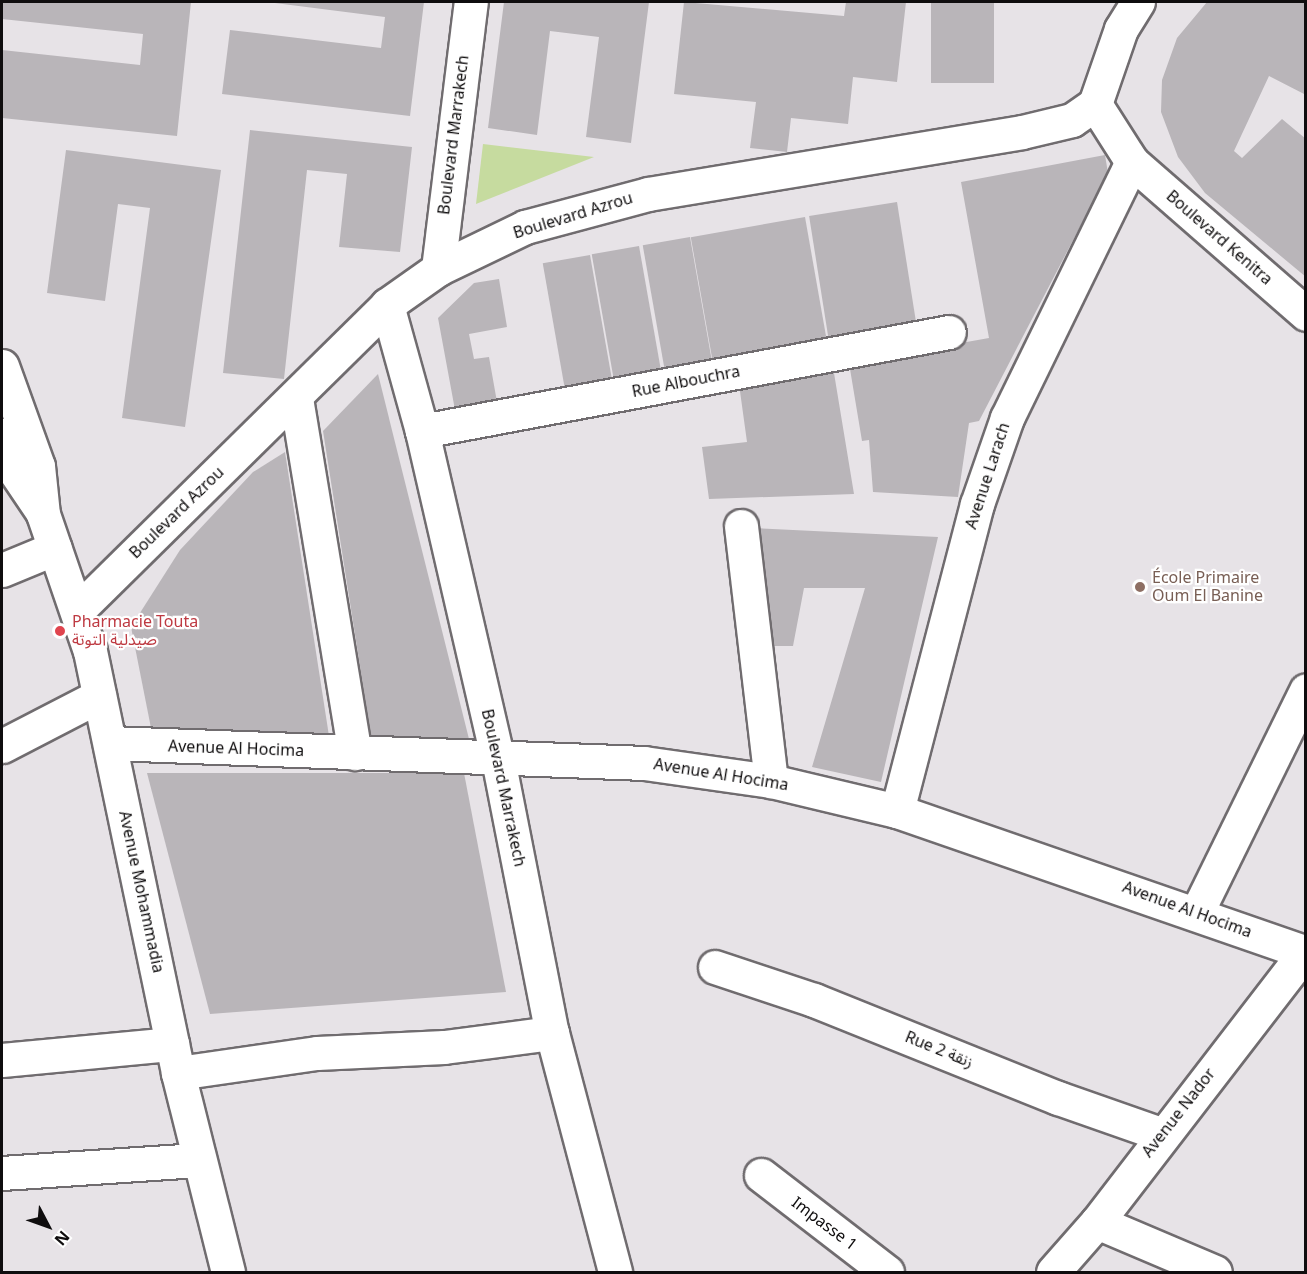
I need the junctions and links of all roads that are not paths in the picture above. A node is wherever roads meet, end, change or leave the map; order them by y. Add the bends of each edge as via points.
1 (471, 2) edge
2 (1138, 2) edge
3 (1095, 104) junction
4 (1132, 162) junction
5 (438, 269) junction
6 (387, 305) junction
7 (1305, 314) edge
8 (949, 332) dead end
9 (2, 366) edge
10 (296, 398) junction
11 (422, 431) junction
12 (2, 435) edge
13 (44, 514) junction
14 (741, 526) dead end
15 (55, 548) junction
16 (2, 570) edge
17 (78, 610) junction
18 (1305, 690) edge
19 (99, 696) junction
20 (1296, 734) edge
21 (110, 743) junction
22 (2, 746) edge
23 (355, 753) junction
24 (498, 759) junction
25 (771, 781) junction
26 (897, 811) junction
27 (1197, 912) junction
28 (1305, 953) edge
29 (716, 967) dead end
30 (552, 1033) junction
31 (175, 1058) junction
32 (2, 1060) edge
33 (1161, 1134) junction
34 (199, 1160) junction
35 (2, 1173) edge
36 (761, 1176) dead end
37 (1097, 1222) junction
38 (228, 1272) edge
39 (615, 1272) edge
40 (887, 1272) edge
41 (1053, 1272) edge
42 (1215, 1272) edge

1 - 5 street, Boulevard Marrakech
2 - 3 street via 1121,29
3 - 4 street
3 - 5 street, Boulevard Azrou via 1072,120 1022,132 648,194 525,227
4 - 7 street, Boulevard Kenitra
4 - 26 street, Avenue Larach via 1006,418 976,504
5 - 6 street, Boulevard Azrou
6 - 10 street, Boulevard Azrou
6 - 11 street, Boulevard Marrakech
8 - 11 street, Rue Albouchra
9 - 13 street, Avenue Mohammadia via 38,466
10 - 17 street, Boulevard Azrou
10 - 23 street
11 - 24 street, Boulevard Marrakech
12 - 13 street, Avenue Mohammadia via 14,470
13 - 15 street, Avenue Mohammadia
14 - 25 street
15 - 16 street
15 - 17 street, Avenue Mohammadia
17 - 19 street, Avenue Mohammadia
18 - 20 street
19 - 21 street, Avenue Mohammadia
19 - 22 street
20 - 27 street
21 - 23 street, Avenue Al Hocima
21 - 31 street, Avenue Mohammadia
23 - 24 street, Avenue Al Hocima
24 - 25 street, Avenue Al Hocima via 644,763
24 - 30 street, Boulevard Marrakech
25 - 26 street, Avenue Al Hocima
26 - 27 street, Avenue Al Hocima
27 - 28 street, Avenue Al Hocima
28 - 33 street, Avenue Nador
29 - 33 street, Rue 2 زنقة via 814,1000 1058,1098
30 - 31 street via 444,1047
30 - 39 street, Boulevard Marrakech
31 - 32 street
31 - 34 street, Avenue Mohammadia
33 - 37 street, Avenue Nador
34 - 35 street
34 - 38 street, Avenue Mohammadia
36 - 40 street, Impasse 1
37 - 41 street, Avenue Nador
37 - 42 street

